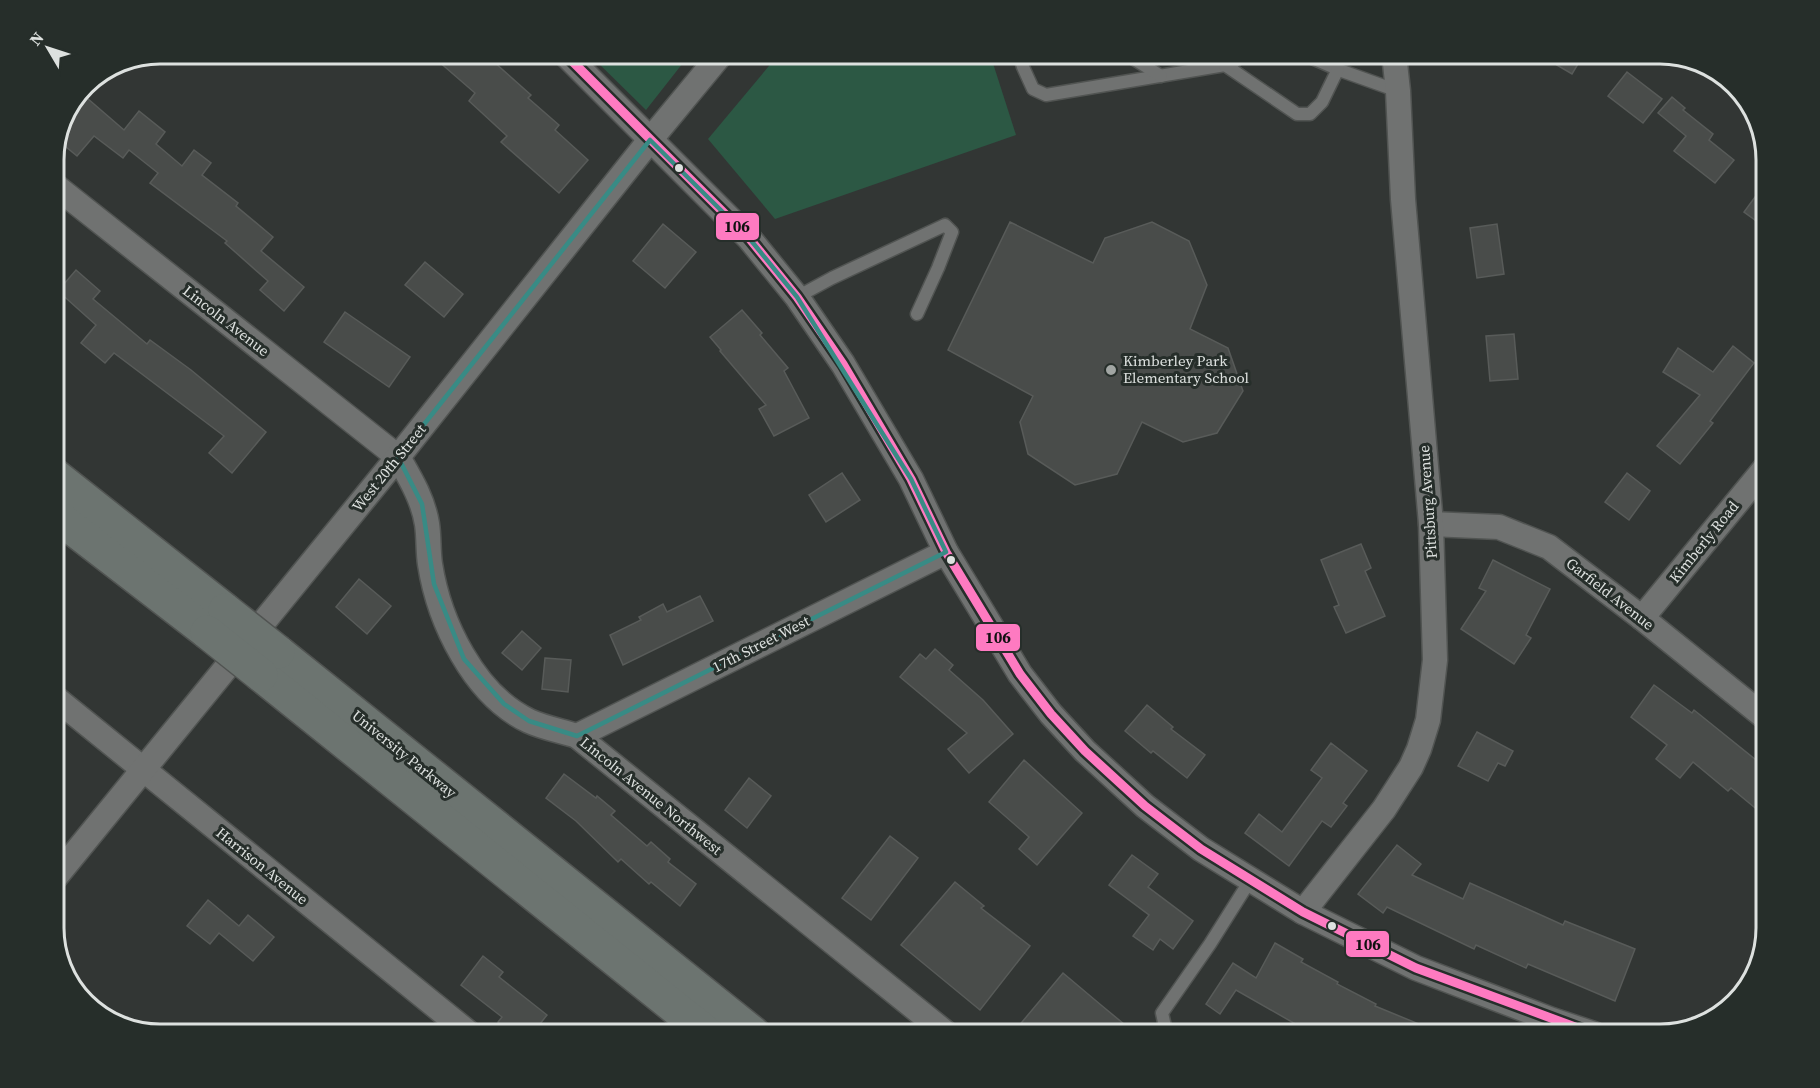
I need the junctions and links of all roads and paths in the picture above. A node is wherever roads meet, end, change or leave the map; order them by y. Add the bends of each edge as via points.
1 (575, 64) edge
2 (713, 64) edge
3 (1022, 64) edge
4 (1142, 64) edge
5 (1230, 64) edge
6 (1326, 64) edge
7 (1395, 64) edge
8 (1225, 65) junction
9 (1338, 69) junction
10 (1161, 76) junction
11 (1398, 91) junction
12 (650, 140) junction
13 (65, 193) edge
14 (797, 297) junction
15 (917, 314) dead end
16 (398, 457) junction
17 (1755, 480) edge
18 (65, 485) edge
19 (65, 521) edge
20 (1431, 524) junction
21 (946, 552) junction
22 (1642, 618) junction
23 (216, 621) junction
24 (269, 664) junction
25 (65, 706) edge
26 (1756, 710) edge
27 (577, 736) junction
28 (143, 770) junction
29 (65, 866) edge
30 (1251, 879) junction
31 (1304, 912) junction
32 (458, 1024) edge
33 (696, 1024) edge
34 (741, 1024) edge
35 (935, 1024) edge
36 (1164, 1024) edge
37 (1564, 1024) edge

1 - 12 street
2 - 12 street, West 20th Street
3 - 10 lane via 1033,89 1046,95
4 - 10 lane
5 - 8 lane
6 - 9 lane
7 - 11 street, Pittsburg Avenue
8 - 9 lane via 1297,114 1310,114 1322,102
8 - 10 lane
9 - 11 lane
11 - 20 street, Pittsburg Avenue via 1403,200
12 - 14 street via 749,238
12 - 16 street, West 20th Street
13 - 16 street, Lincoln Avenue
14 - 15 lane via 945,225 952,232
14 - 21 street via 843,364 911,479
16 - 27 street, Lincoln Avenue Northwest via 422,504 434,584 464,659 504,704 529,721
16 - 28 street, West 20th Street
17 - 22 street, Kimberly Road
18 - 23 main road, University Parkway
19 - 23 main road, University Parkway
20 - 22 street, Garfield Avenue via 1499,527 1548,547
20 - 31 street, Pittsburg Avenue via 1435,660 1428,720 1419,749 1384,809
21 - 27 street, 17th Street West
21 - 30 street via 1020,674 1085,751 1145,806 1201,849
22 - 26 street, Garfield Avenue
23 - 24 main road, University Parkway, bridge
24 - 33 main road, University Parkway
24 - 34 main road, University Parkway
25 - 28 street, Harrison Avenue
27 - 35 street, Lincoln Avenue Northwest
28 - 29 street, West 20th Street
28 - 32 street, Harrison Avenue
30 - 31 street
30 - 36 lane via 1162,1014
31 - 37 street via 1416,968

